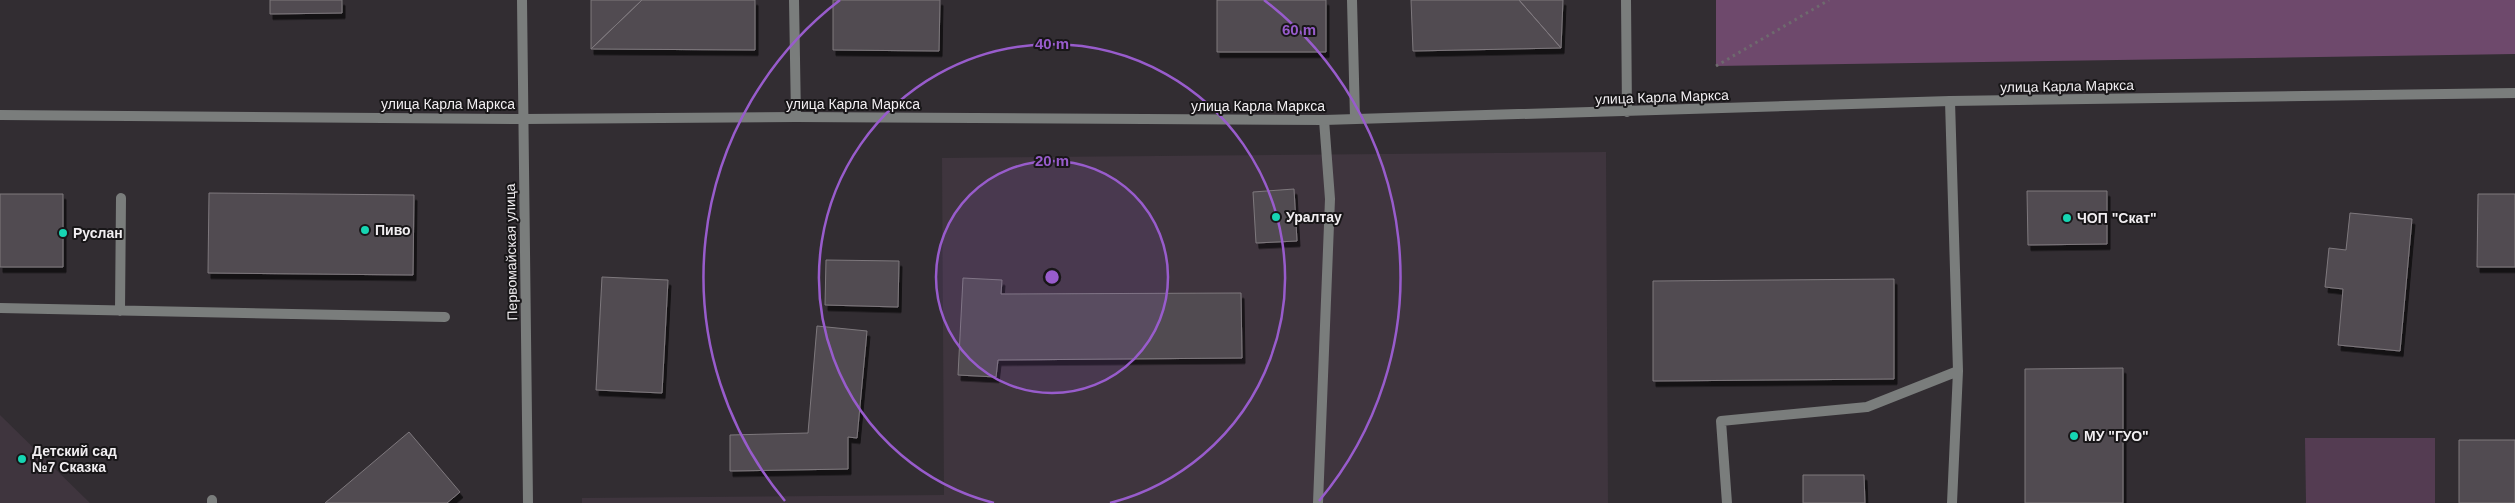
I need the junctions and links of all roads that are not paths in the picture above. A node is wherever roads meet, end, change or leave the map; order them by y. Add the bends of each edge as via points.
1 (522, 0) edge
2 (794, 0) edge
3 (1352, 0) edge
4 (1626, 0) edge
5 (2515, 94) edge
6 (1950, 101) junction
7 (1627, 112) junction
8 (0, 114) edge
9 (796, 117) junction
10 (1355, 118) junction
11 (524, 119) junction
12 (1324, 120) junction
13 (121, 198) dead end
14 (0, 308) edge
15 (120, 310) junction
16 (445, 317) dead end
17 (1958, 372) junction
18 (528, 503) edge
19 (1318, 503) edge
20 (1727, 503) edge
21 (1952, 503) edge

1 - 11 street, Первомайская улица
2 - 9 street
3 - 10 street
4 - 7 street
5 - 6 street, улица Карла Маркса
6 - 7 street, улица Карла Маркса
6 - 17 street
7 - 10 street, улица Карла Маркса
8 - 11 street, улица Карла Маркса
9 - 11 street, улица Карла Маркса
9 - 12 street, улица Карла Маркса
10 - 12 street, улица Карла Маркса
11 - 18 street, Первомайская улица
12 - 19 street via 1330,199
13 - 15 street
14 - 15 street
15 - 16 street
17 - 20 street via 1868,407 1721,421
17 - 21 street

